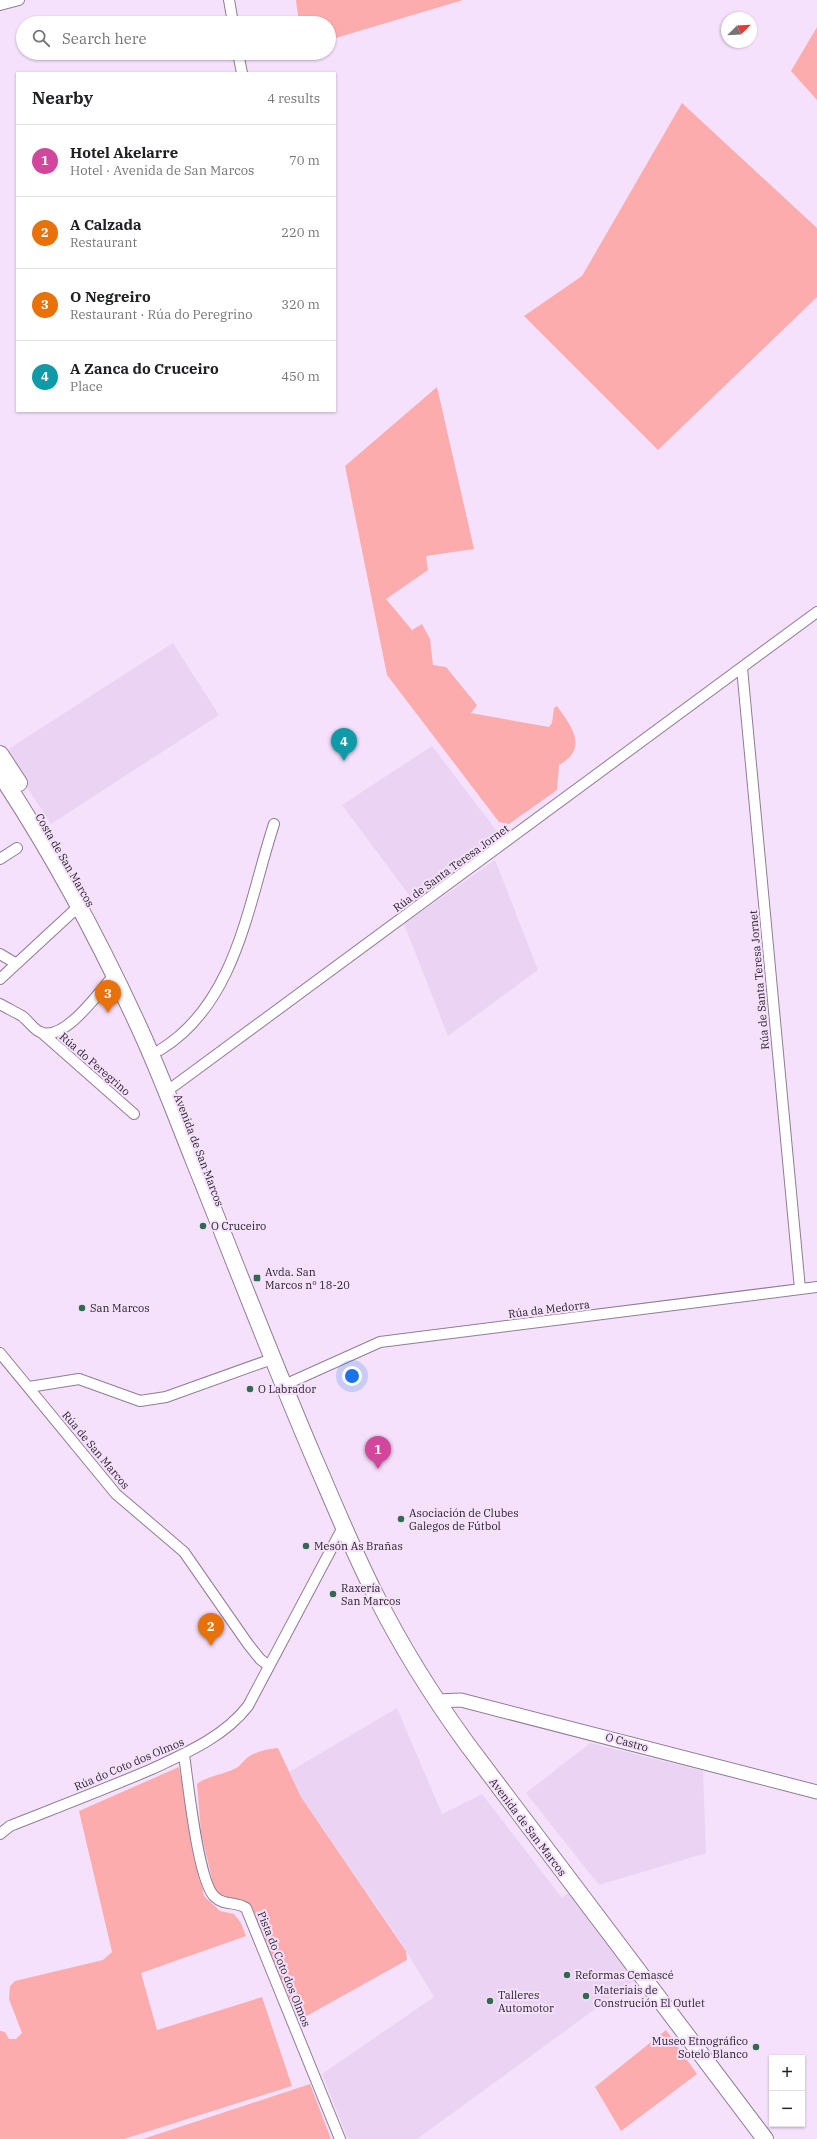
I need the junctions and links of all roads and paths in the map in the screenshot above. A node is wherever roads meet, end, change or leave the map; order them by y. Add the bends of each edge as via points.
1 (19, 0) edge
2 (229, 0) edge
3 (0, 4) edge
4 (232, 16) edge
5 (239, 60) edge
6 (242, 72) edge
7 (817, 612) edge
8 (742, 668) junction
9 (0, 754) edge
10 (0, 774) edge
11 (274, 824) dead end
12 (58, 847) junction
13 (17, 848) dead end
14 (0, 859) edge
15 (74, 910) junction
16 (0, 954) edge
17 (15, 963) junction
18 (118, 967) junction
19 (0, 979) edge
20 (0, 1004) edge
21 (138, 1025) junction
22 (40, 1032) junction
23 (160, 1050) junction
24 (174, 1086) junction
25 (134, 1114) dead end
26 (202, 1181) junction
27 (817, 1287) edge
28 (800, 1289) junction
29 (0, 1353) edge
30 (272, 1359) junction
31 (291, 1382) junction
32 (29, 1388) junction
33 (291, 1405) junction
34 (328, 1492) junction
35 (343, 1527) junction
36 (269, 1666) junction
37 (436, 1701) junction
38 (184, 1755) junction
39 (817, 1792) edge
40 (0, 1834) edge
41 (340, 2139) edge
42 (765, 2139) edge

1 - 3 street
2 - 4 street
5 - 6 street
7 - 8 street, Rúa de Santa Teresa Jornet
8 - 24 street, Rúa de Santa Teresa Jornet
8 - 28 street, Rúa de Santa Teresa Jornet
9 - 12 main road, Costa de San Marcos
10 - 15 main road, Costa de San Marcos via 66,881
11 - 23 street via 239,944 221,982 200,1017 178,1039
12 - 15 main road via 66,871 80,896
12 - 18 main road, Costa de San Marcos
13 - 14 street
15 - 17 street
15 - 18 main road, Costa de San Marcos via 87,920
15 - 18 main road via 87,908
16 - 17 street
17 - 19 street
18 - 21 main road, Avenida de San Marcos
18 - 22 street, Rúa do Peregrino via 65,1028 50,1034
18 - 23 main road, Avenida de San Marcos
20 - 22 street, Rúa do Peregrino via 22,1016
21 - 24 main road via 150,1039 167,1080
21 - 26 main road, Avenida de San Marcos
22 - 25 street, Rúa do Peregrino
23 - 24 main road, Avenida de San Marcos
24 - 26 main road via 173,1094 195,1152
24 - 31 main road, Avenida de San Marcos
26 - 30 main road, Avenida de San Marcos
27 - 28 street, Rúa da Medorra
28 - 31 street, Rúa da Medorra via 380,1342
29 - 32 street, Rúa de San Marcos
30 - 31 main road via 284,1377
30 - 32 street via 166,1397 140,1401 79,1379
30 - 33 main road, Avenida de San Marcos
31 - 33 main road via 288,1388 292,1397
31 - 34 main road, Avenida de San Marcos via 320,1461
32 - 36 street, Rúa de San Marcos via 116,1494 184,1552 248,1644
33 - 34 main road, Avenida de San Marcos
34 - 35 main road, Avenida de San Marcos
35 - 36 street, Rúa do Coto dos Olmos
35 - 37 main road, Avenida de San Marcos via 376,1596
36 - 38 street, Rúa do Coto dos Olmos via 248,1706 238,1718
37 - 39 street, O Castro via 461,1700
37 - 42 main road, Avenida de San Marcos
38 - 40 street, Rúa do Coto dos Olmos via 10,1826
38 - 41 street, Pista do Coto dos Olmos via 206,1880 216,1899 246,1908

